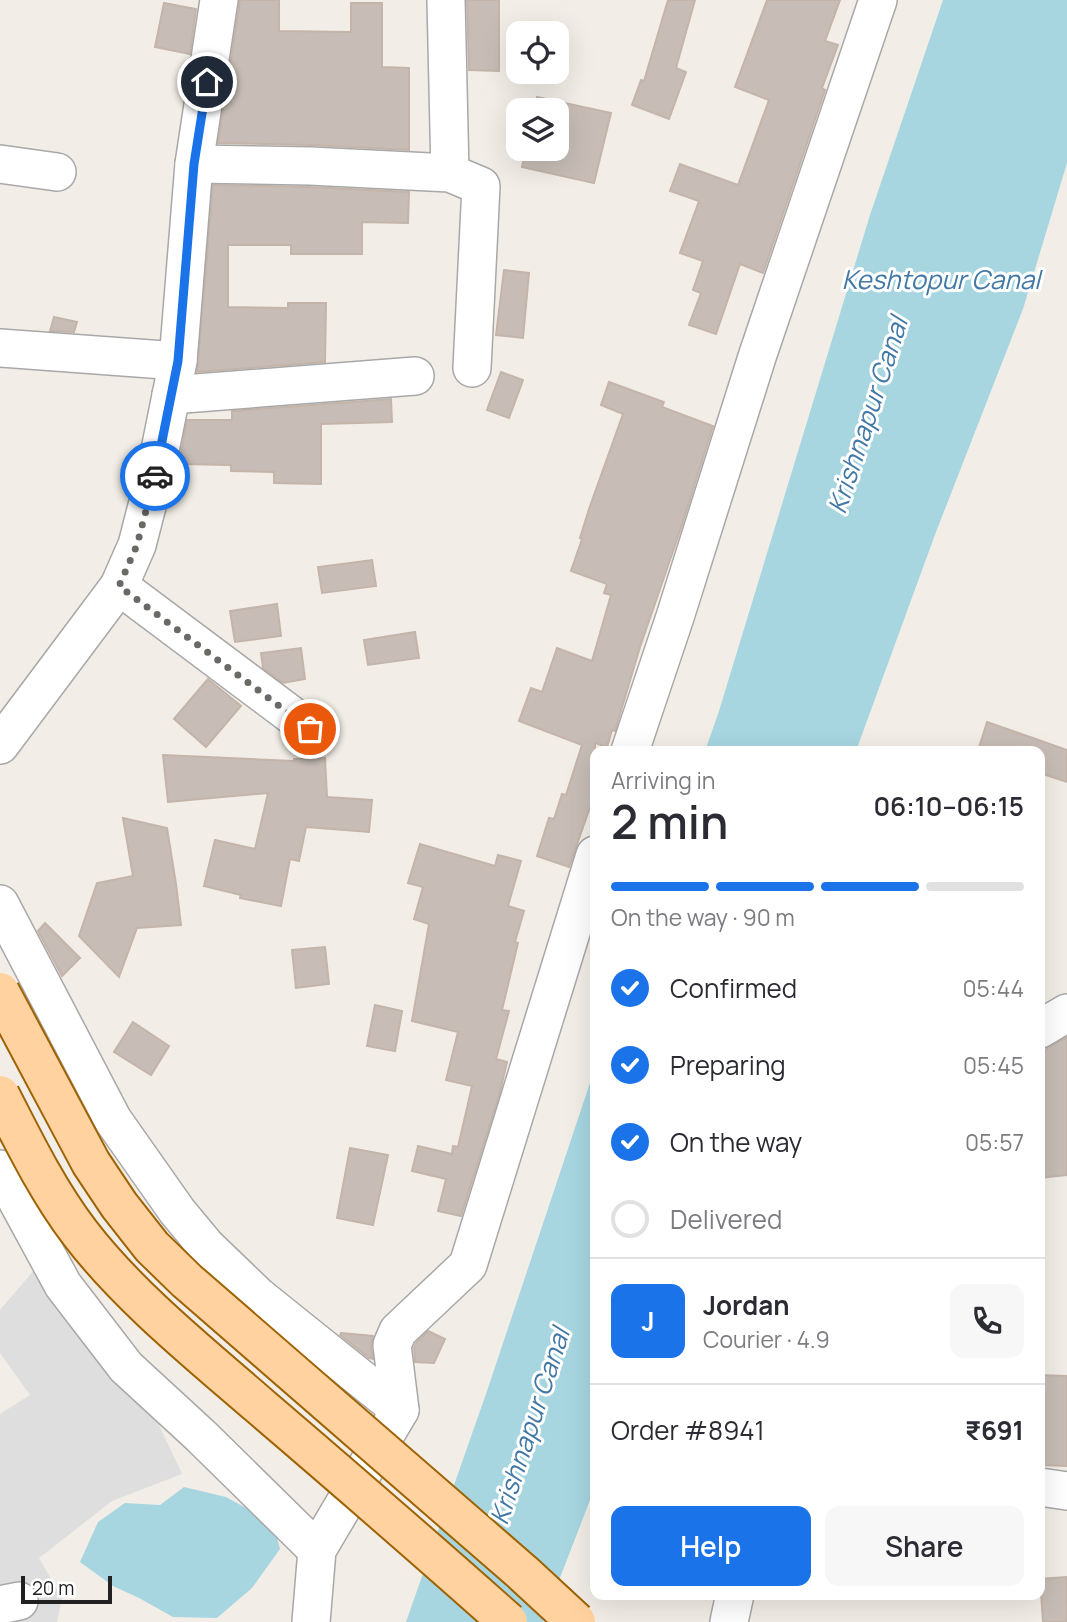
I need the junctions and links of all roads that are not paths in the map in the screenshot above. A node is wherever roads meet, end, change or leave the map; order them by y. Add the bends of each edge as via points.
1 (219, 0) edge
2 (446, 0) edge
3 (878, 0) edge
4 (0, 164) edge
5 (194, 164) junction
6 (57, 172) dead end
7 (450, 173) junction
8 (0, 348) edge
9 (472, 368) dead end
10 (415, 376) dead end
11 (174, 378) junction
12 (119, 586) junction
13 (310, 729) dead end
14 (0, 745) edge
15 (632, 746) edge
16 (590, 871) edge
17 (0, 904) edge
18 (0, 992) edge
19 (1067, 1013) edge
20 (1045, 1026) edge
21 (0, 1095) edge
22 (0, 1169) edge
23 (401, 1410) junction
24 (1045, 1489) edge
25 (1067, 1491) edge
26 (317, 1549) junction
27 (734, 1600) edge
28 (311, 1622) edge
29 (508, 1622) edge
30 (576, 1622) edge
31 (729, 1622) edge

1 - 5 street
2 - 7 street
3 - 15 street
4 - 6 street
5 - 7 street
5 - 11 street
7 - 9 street via 481,186
8 - 11 street
10 - 11 street
11 - 12 street via 137,545
12 - 13 street
12 - 14 street
16 - 23 street via 468,1265 398,1331 392,1345
17 - 23 street via 113,1120 177,1211 258,1296
18 - 30 main road, bridge via 91,1163 152,1247
19 - 20 street
21 - 29 main road, bridge via 56,1197 117,1276 205,1359
22 - 26 street via 63,1285 126,1367
23 - 26 street
24 - 25 street
26 - 28 street
27 - 31 street

